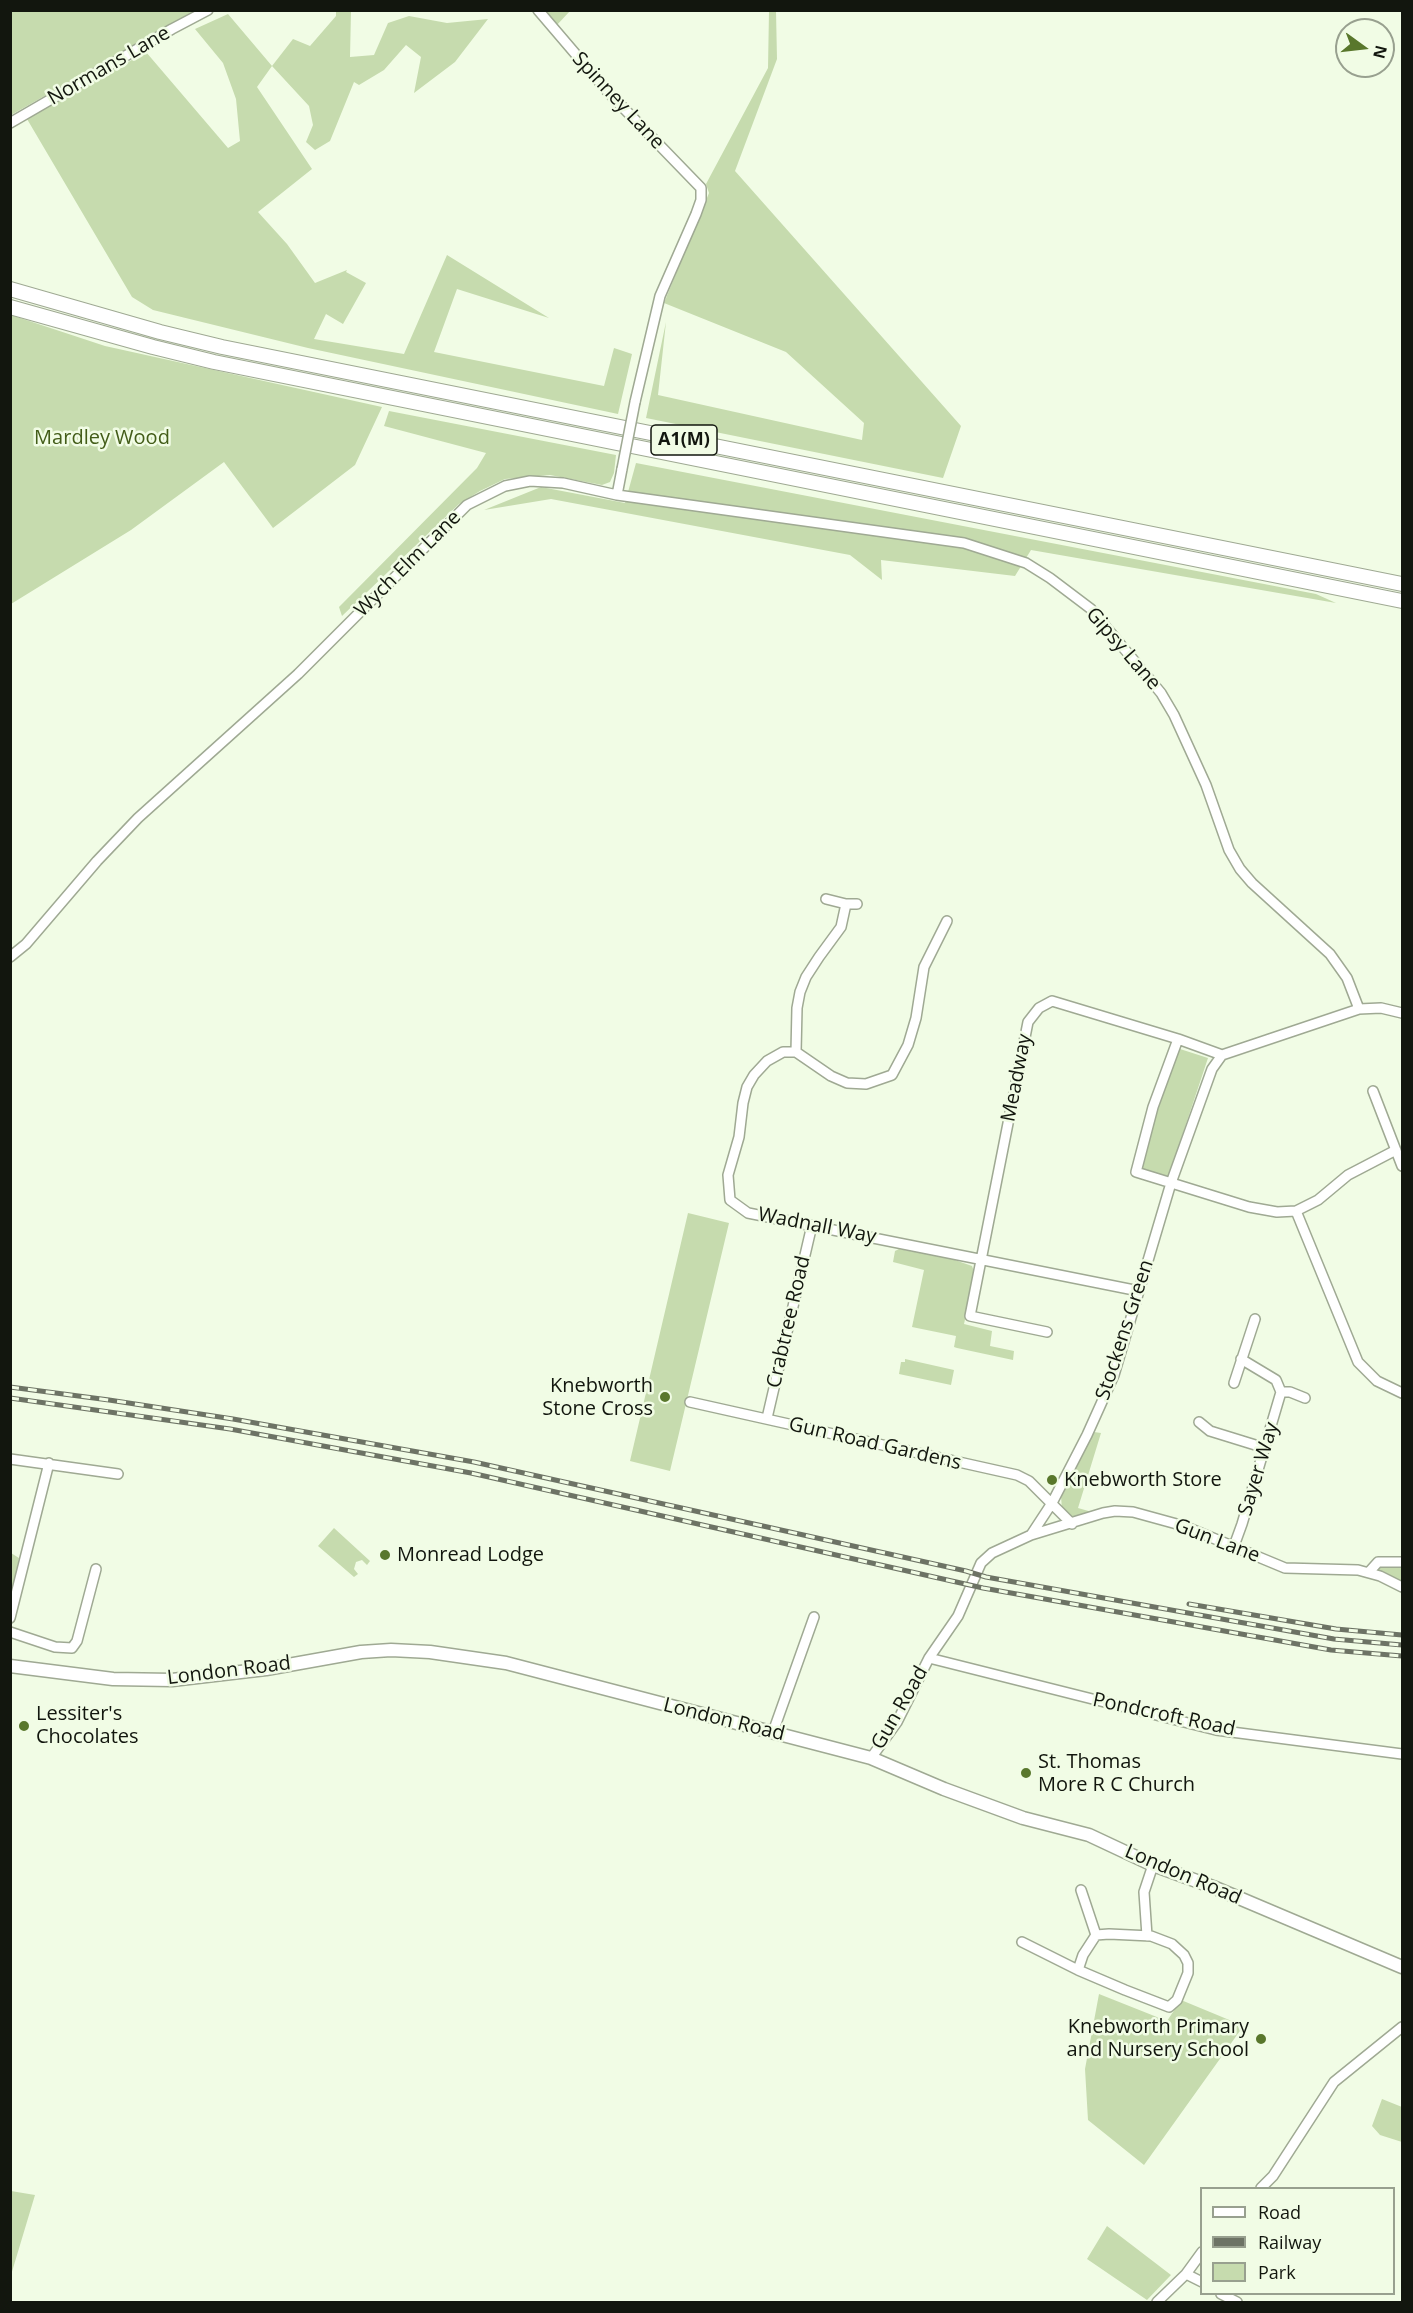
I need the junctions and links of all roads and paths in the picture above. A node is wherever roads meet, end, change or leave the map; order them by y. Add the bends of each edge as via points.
1 (208, 10) edge
2 (538, 10) edge
3 (10, 123) edge
4 (10, 289) edge
5 (10, 307) edge
6 (617, 495) junction
7 (1402, 584) edge
8 (1402, 601) edge
9 (826, 899) dead end
10 (846, 904) junction
11 (857, 904) dead end
12 (947, 921) dead end
13 (10, 957) edge
14 (1359, 1009) junction
15 (1402, 1013) edge
16 (1178, 1039) junction
17 (796, 1052) junction
18 (1222, 1055) junction
19 (1373, 1091) dead end
20 (1395, 1150) junction
21 (1402, 1166) edge
22 (1171, 1183) junction
23 (1296, 1211) junction
24 (812, 1225) junction
25 (982, 1260) junction
26 (1139, 1291) junction
27 (1255, 1319) dead end
28 (1047, 1332) dead end
29 (1241, 1359) junction
30 (1234, 1383) dead end
31 (1281, 1392) junction
32 (1402, 1393) edge
33 (1305, 1398) dead end
34 (690, 1402) dead end
35 (767, 1418) junction
36 (1199, 1422) dead end
37 (1265, 1448) junction
38 (10, 1459) edge
39 (49, 1463) junction
40 (118, 1474) dead end
41 (1052, 1503) junction
42 (1072, 1524) junction
43 (1030, 1535) junction
44 (1234, 1546) junction
45 (1402, 1562) edge
46 (96, 1569) dead end
47 (1369, 1572) junction
48 (1402, 1587) edge
49 (814, 1617) dead end
50 (10, 1618) edge
51 (10, 1632) edge
52 (929, 1658) junction
53 (10, 1666) edge
54 (773, 1732) junction
55 (1402, 1754) edge
56 (871, 1758) junction
57 (1153, 1865) junction
58 (1081, 1890) dead end
59 (1095, 1935) junction
60 (1147, 1936) junction
61 (1022, 1942) dead end
62 (1402, 1967) edge
63 (1078, 1970) junction
64 (1402, 2026) edge
65 (1262, 2187) edge
66 (1200, 2255) edge
67 (1186, 2274) junction
68 (1200, 2282) edge
69 (1223, 2295) edge
70 (1157, 2302) edge
71 (1238, 2302) edge

1 - 3 street, Normans Lane
2 - 6 street, Spinney Lane, bridge via 608,92 701,188 696,214 660,296
4 - 7 highway, A1(M) via 222,347
5 - 8 highway, A1(M) via 214,362
6 - 13 street, Wych Elm Lane via 563,483 530,481 505,486 467,505 298,674 138,818
6 - 14 street, Gipsy Lane via 964,543 1026,563 1050,578 1091,609 1161,693 1206,785 1229,850 1240,869 1330,954 1347,978
9 - 10 street
10 - 11 street
10 - 17 street via 841,927 800,992
12 - 17 street via 924,967 908,1045 892,1075 866,1084 847,1083
14 - 15 street via 1381,1008
14 - 18 street
16 - 18 street, Meadway
16 - 22 street via 1153,1107 1136,1172
16 - 25 street, Meadway via 1052,1001 1039,1008 1028,1022
17 - 24 street, Wadnall Way via 783,1052 767,1061 747,1087 728,1174 730,1200 748,1213
18 - 22 street, Stockens Green via 1212,1069
19 - 20 street
20 - 21 street
20 - 23 street via 1348,1175 1318,1200
22 - 23 street via 1265,1211
22 - 26 street, Stockens Green
23 - 32 street via 1358,1362 1377,1381
24 - 25 street, Wadnall Way
24 - 35 street, Crabtree Road
25 - 26 street, Wadnall Way
25 - 28 street, Meadway via 970,1316
26 - 41 street, Stockens Green via 1114,1375
27 - 29 street
29 - 30 street
29 - 31 street via 1276,1380
31 - 33 street
31 - 37 street, Sayer Way
34 - 35 street, Gun Road Gardens
35 - 41 street, Gun Road Gardens via 1017,1476 1029,1481
36 - 37 street via 1210,1431
37 - 44 street, Sayer Way
38 - 39 street
39 - 40 street
39 - 50 street
41 - 42 street, Gun Road Gardens
41 - 43 street, Stockens Green
42 - 43 street, Gun Lane
42 - 44 street, Gun Lane via 1114,1510 1133,1512 1184,1526
43 - 52 street, Gun Road via 992,1553 981,1563 958,1616
44 - 47 street, Gun Lane via 1285,1568
45 - 47 street via 1378,1562
46 - 51 street via 77,1641 72,1647 55,1647
47 - 48 street, Gun Lane
49 - 54 street
52 - 55 street, Pondcroft Road via 1216,1730
52 - 56 street, Gun Road via 897,1722
53 - 54 main road, London Road via 113,1679 172,1680 361,1652 430,1652 506,1663
54 - 56 main road, London Road
56 - 57 main road, London Road via 1023,1818 1089,1835
57 - 60 street via 1144,1892
57 - 62 main road, London Road
58 - 59 street
59 - 60 street
59 - 63 street
60 - 63 street via 1172,1944 1188,1964 1177,2000 1169,2007
61 - 63 street
64 - 65 street via 1334,2082
66 - 67 street
67 - 68 street
67 - 70 street
69 - 71 street

